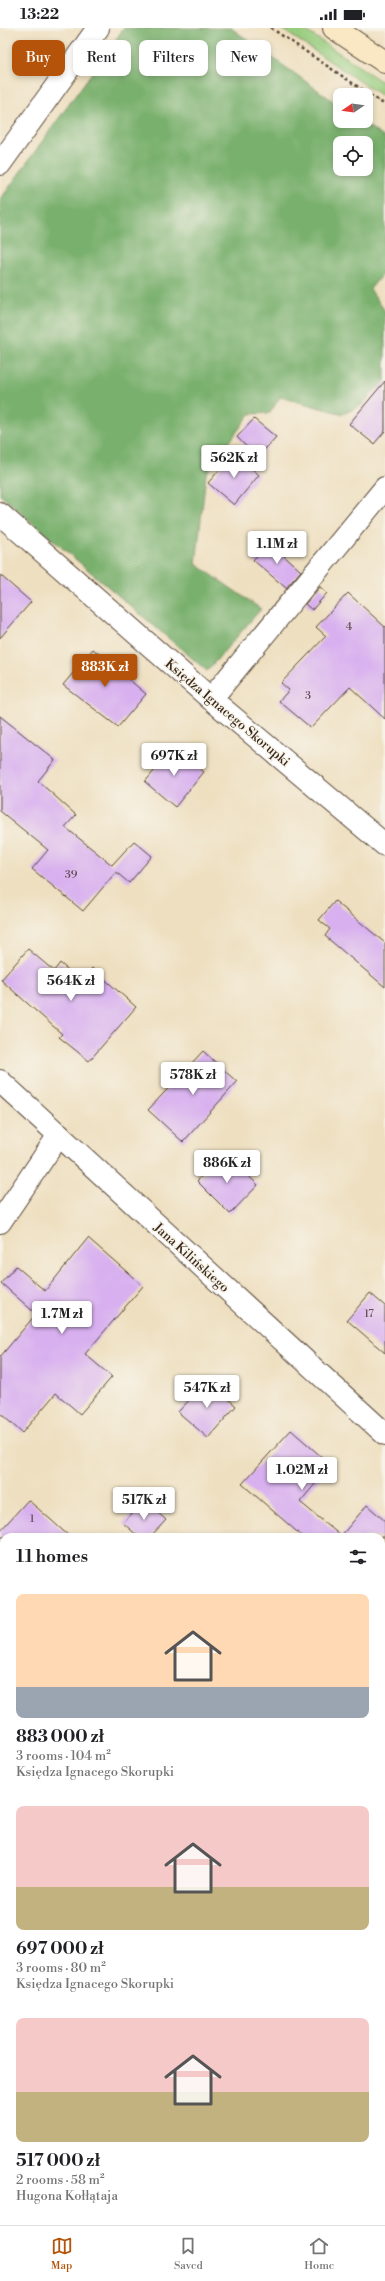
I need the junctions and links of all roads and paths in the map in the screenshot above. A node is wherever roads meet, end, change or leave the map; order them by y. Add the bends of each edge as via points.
1 (98, 28) edge
2 (271, 28) edge
3 (334, 28) edge
4 (385, 62) edge
5 (385, 105) edge
6 (0, 164) edge
7 (385, 488) edge
8 (0, 514) edge
9 (211, 699) junction
10 (385, 845) edge
11 (0, 1081) edge
12 (59, 1135) junction
13 (0, 1222) edge
14 (385, 1434) edge

1 - 6 street
2 - 5 path
3 - 4 main road
7 - 9 street
8 - 9 street, Księdza Ignacego Skorupki
9 - 10 street, Księdza Ignacego Skorupki
11 - 12 street, Jana Kilińskiego
12 - 13 street
12 - 14 street, Jana Kilińskiego

